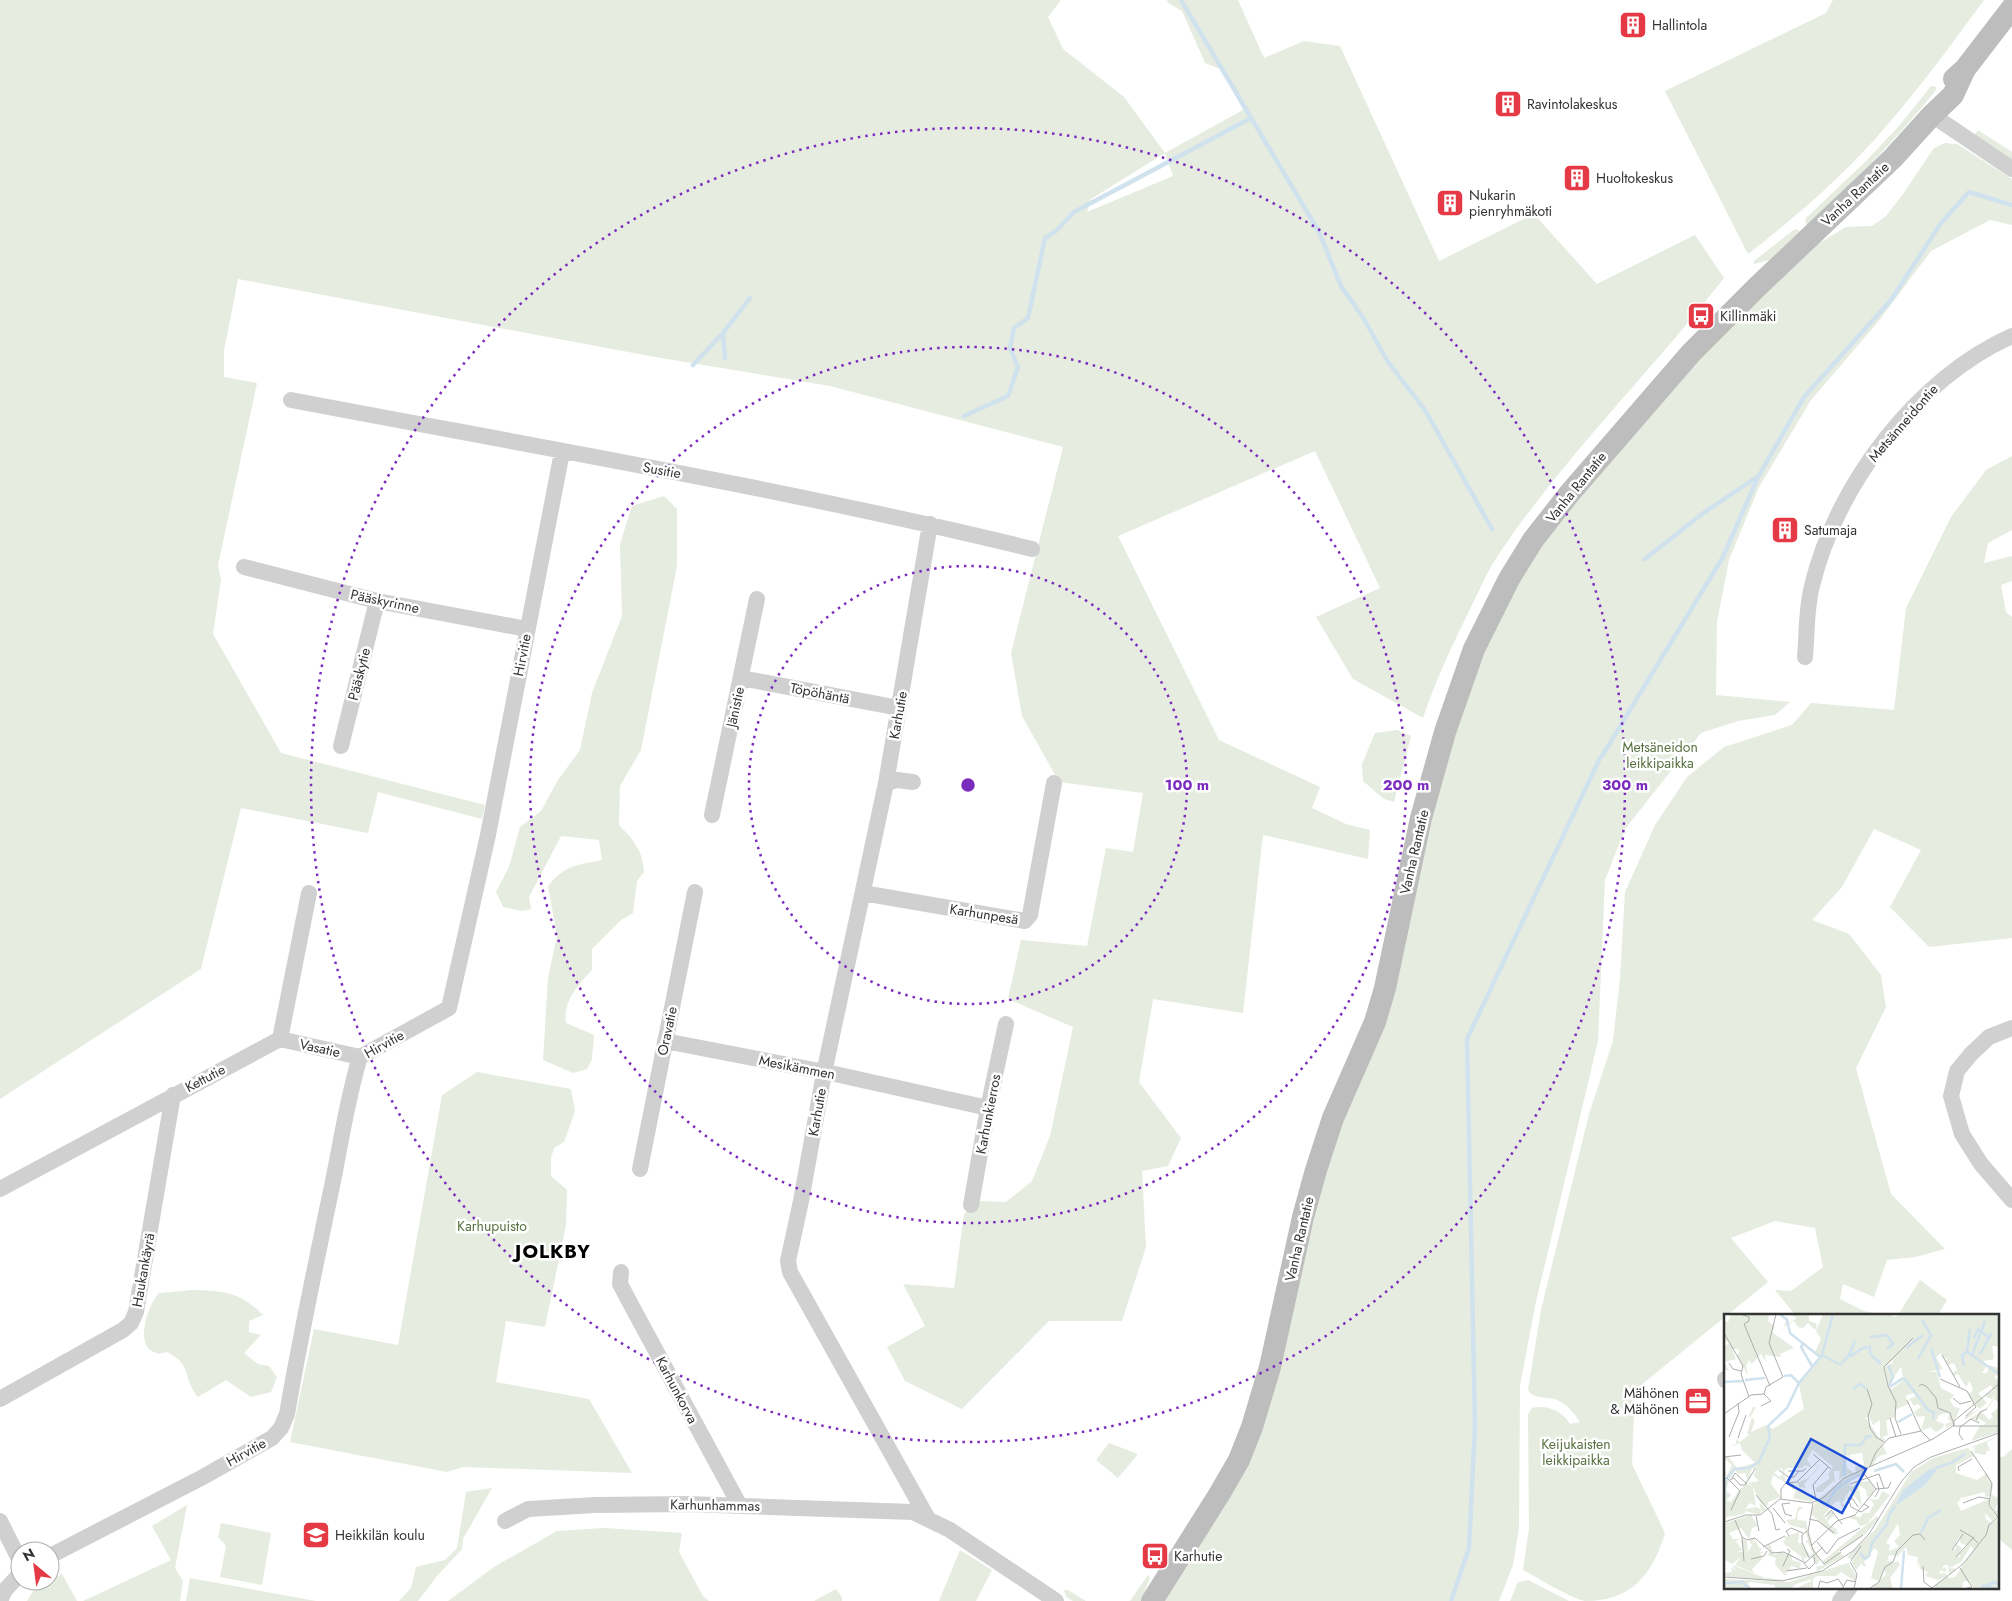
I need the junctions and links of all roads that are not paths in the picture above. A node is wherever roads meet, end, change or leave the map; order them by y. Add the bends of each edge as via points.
1 (2012, 8) edge
2 (1932, 115) junction
3 (2012, 170) edge
4 (2012, 336) edge
5 (291, 400) dead end
6 (562, 452) junction
7 (930, 524) junction
8 (1032, 549) dead end
9 (244, 567) dead end
10 (757, 599) dead end
11 (377, 601) junction
12 (527, 629) junction
13 (1805, 657) dead end
14 (741, 678) junction
15 (899, 708) junction
16 (341, 746) dead end
17 (913, 782) dead end
18 (886, 783) junction
19 (1054, 783) dead end
20 (712, 814) dead end
21 (695, 892) dead end
22 (308, 893) dead end
23 (863, 893) junction
24 (1006, 1024) dead end
25 (2012, 1028) edge
26 (280, 1039) junction
27 (665, 1041) junction
28 (360, 1056) junction
29 (824, 1073) junction
30 (173, 1095) junction
31 (988, 1108) junction
32 (640, 1169) dead end
33 (0, 1189) edge
34 (2012, 1200) edge
35 (971, 1205) dead end
36 (621, 1272) dead end
37 (0, 1399) edge
38 (740, 1506) junction
39 (928, 1519) junction
40 (0, 1521) edge
41 (505, 1521) dead end
42 (10, 1541) edge
43 (60, 1551) edge
44 (10, 1585) edge
45 (1849, 1588) edge
46 (0, 1601) edge
47 (1056, 1601) edge
48 (1152, 1601) edge
49 (1840, 1601) edge

1 - 2 main road, Vanha Rantatie via 1965,69 1954,95
2 - 3 street
2 - 48 main road, Vanha Rantatie via 1893,158 1691,353 1533,540 1497,601 1474,649 1445,732 1421,818 1383,996 1361,1057 1333,1118 1316,1170 1270,1367 1252,1427 1239,1460
4 - 13 street, Metsänneidontie via 1978,353 1951,372 1915,406 1869,462 1836,519 1822,553 1811,592
5 - 6 street, Susitie
6 - 7 street, Susitie via 699,476
6 - 12 street, Hirvitie
7 - 8 street, Susitie
7 - 15 street, Karhutie
9 - 11 street, Pääskyrinne
10 - 14 street, Jänistie
11 - 12 street, Pääskyrinne
11 - 16 street, Pääskytie
12 - 28 street, Hirvitie via 488,835 449,1008
14 - 15 street, Töpöhäntä
14 - 20 street, Jänistie
15 - 18 street, Karhutie
17 - 18 street via 897,780
18 - 23 street, Karhutie
19 - 23 street, Karhunpesä via 1030,915 1025,921
21 - 27 street, Oravatie
22 - 26 street
23 - 29 street, Karhutie
24 - 31 street, Karhunkierros
25 - 34 street via 1989,1037 1971,1054 1957,1071 1951,1096 1962,1134 1981,1164
26 - 28 street, Vasatie
26 - 30 street, Kettutie
27 - 29 street, Mesikämmen
27 - 32 street, Oravatie
28 - 43 street, Hirvitie via 348,1098 287,1414 281,1428 272,1438 203,1477
29 - 31 street, Mesikämmen
29 - 39 street, Karhutie via 788,1266
30 - 33 street, Kettutie
30 - 37 street, Haukankäyrä via 136,1312 131,1323
31 - 35 street, Karhunkierros
36 - 38 street, Karhunkorva via 620,1284 632,1308
38 - 39 street, Karhunhammas via 901,1511
38 - 41 street, Karhunhammas via 547,1506 528,1509
39 - 47 street via 950,1530
40 - 42 street
44 - 46 street
45 - 49 street

